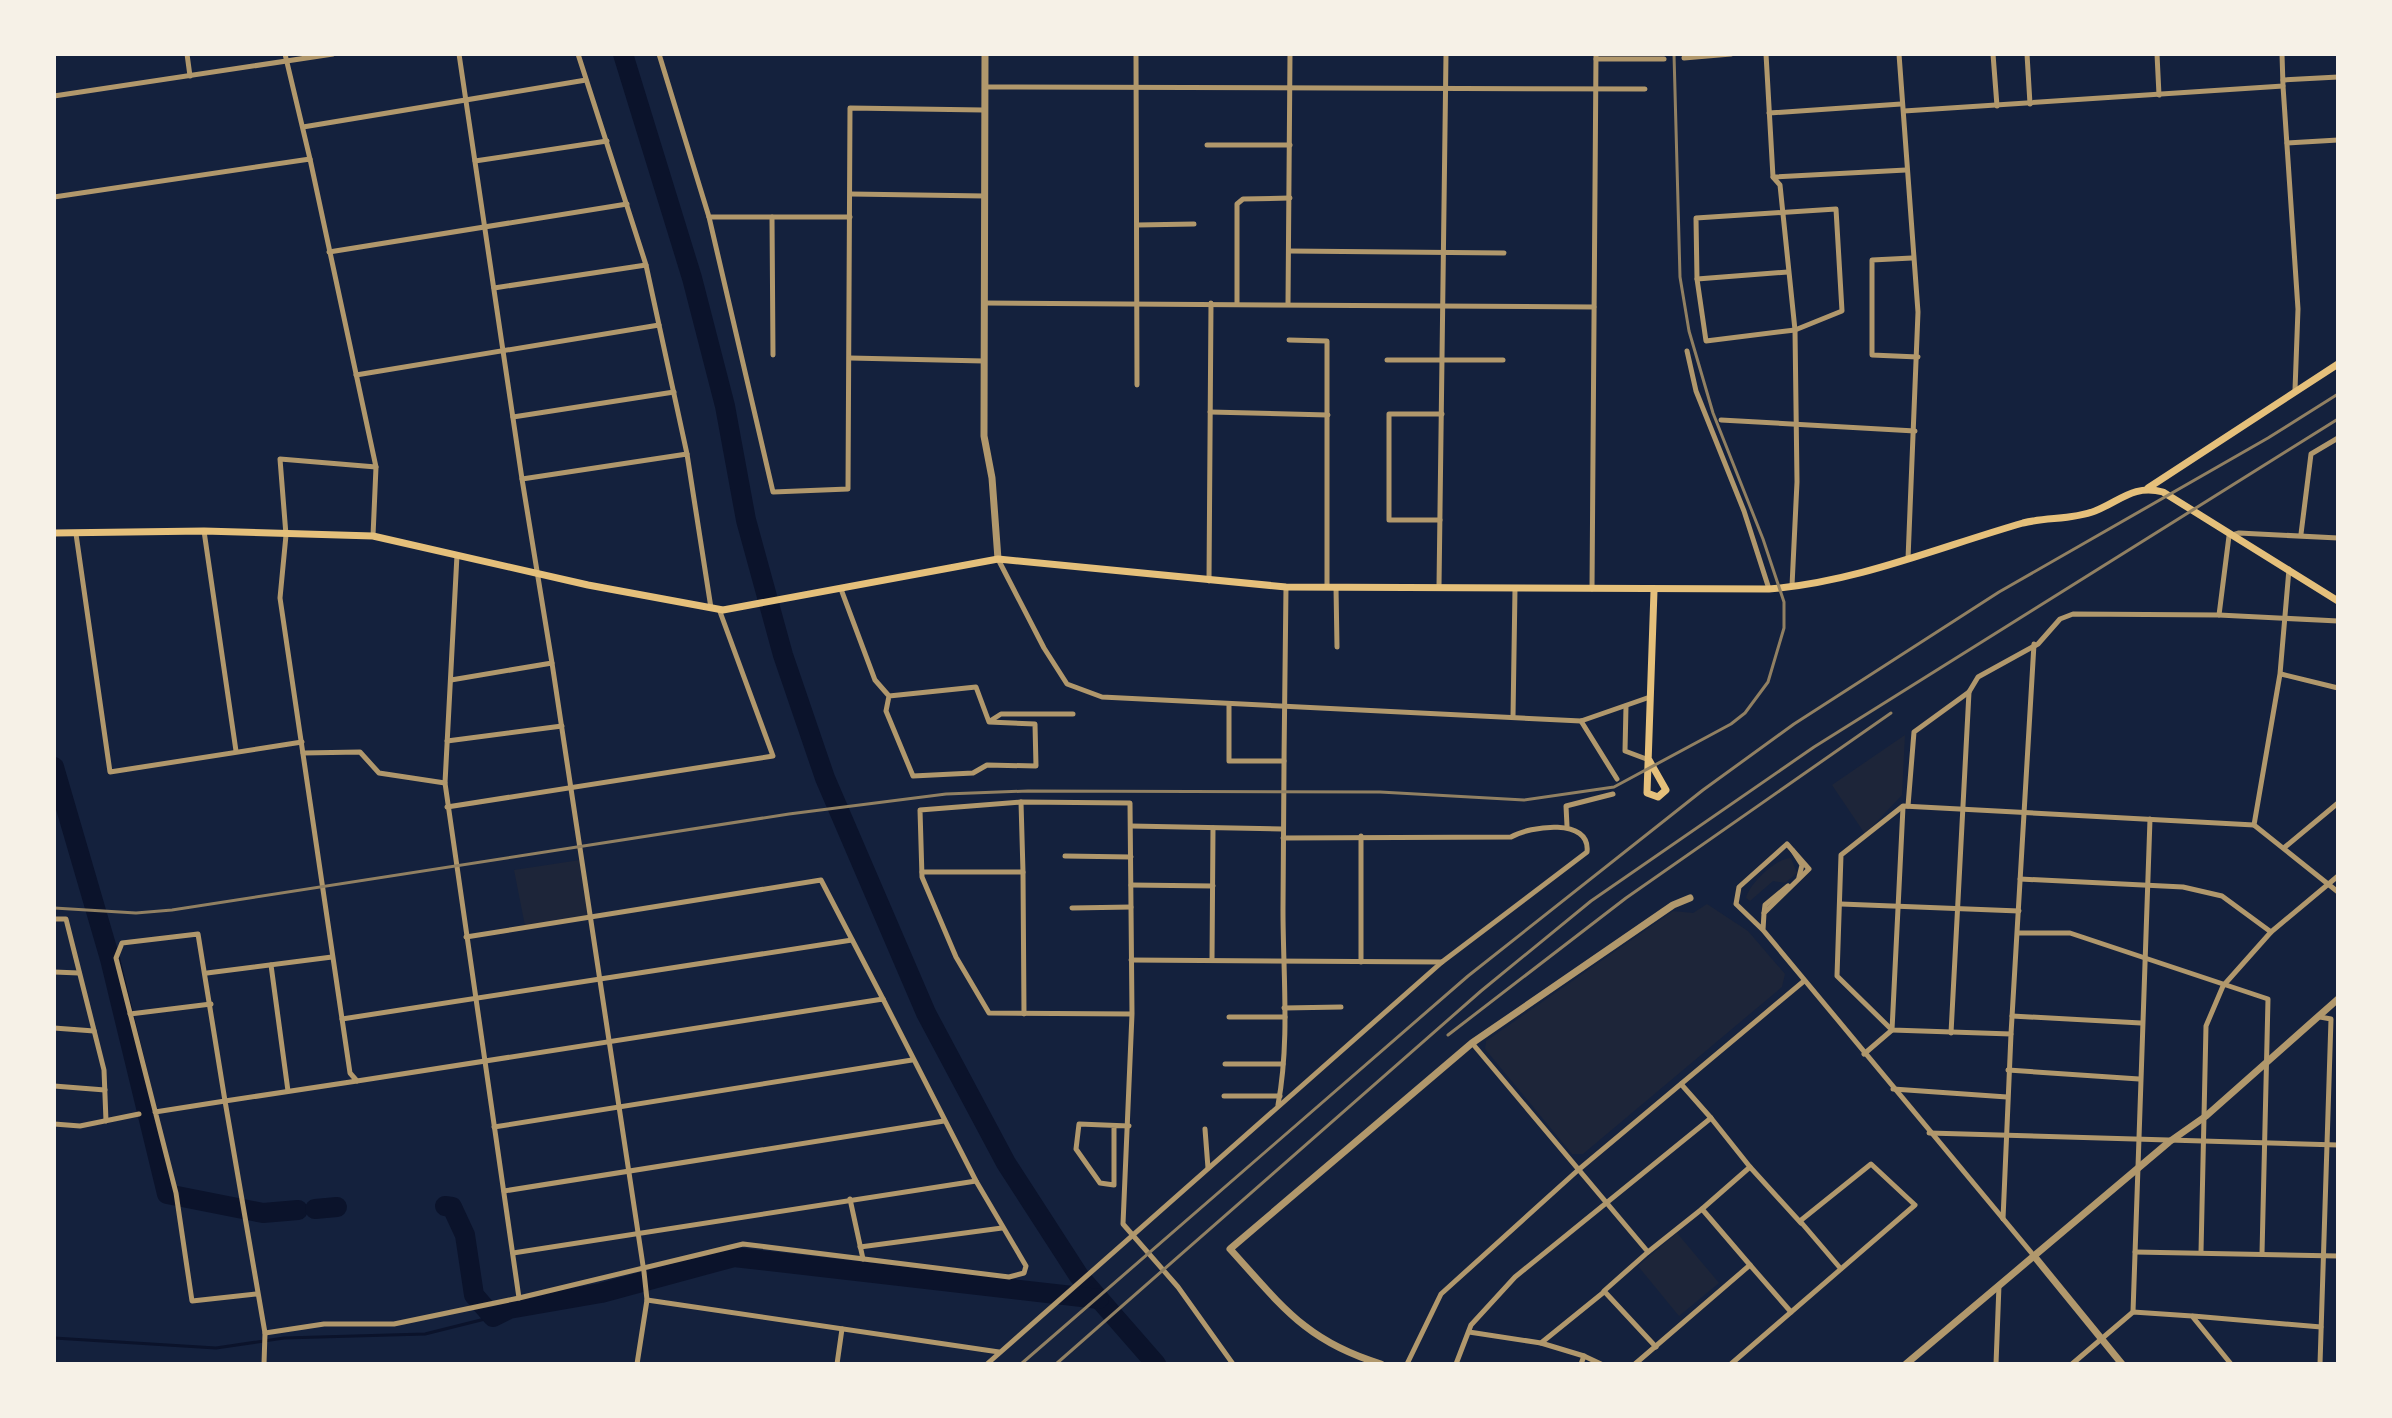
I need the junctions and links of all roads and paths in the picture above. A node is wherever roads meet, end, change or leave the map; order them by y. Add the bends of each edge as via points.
1 (187, 54) edge
2 (333, 54) edge
3 (459, 54) edge
4 (578, 54) edge
5 (659, 54) edge
6 (985, 54) edge
7 (1136, 54) edge
8 (1290, 54) edge
9 (1446, 54) edge
10 (1731, 54) edge
11 (1766, 54) edge
12 (1899, 54) edge
13 (1993, 54) edge
14 (2027, 54) edge
15 (2157, 54) edge
16 (2282, 54) edge
17 (1596, 56) edge
18 (286, 58) edge
19 (1684, 58) dead end
20 (1664, 59) dead end
21 (190, 76) junction
22 (2338, 77) edge
23 (586, 80) junction
24 (2283, 83) junction
25 (985, 87) junction
26 (1137, 88) junction
27 (1289, 89) junction
28 (1446, 89) junction
29 (1645, 89) dead end
30 (1596, 90) junction
31 (2159, 95) junction
32 (54, 96) edge
33 (466, 101) junction
34 (2030, 104) junction
35 (1997, 106) junction
36 (1902, 108) junction
37 (983, 110) junction
38 (1769, 113) junction
39 (303, 127) junction
40 (2338, 140) edge
41 (607, 141) junction
42 (2287, 143) junction
43 (1207, 145) dead end
44 (1290, 145) junction
45 (310, 159) junction
46 (475, 161) junction
47 (1906, 170) junction
48 (1773, 177) junction
49 (851, 194) junction
50 (985, 196) junction
51 (54, 197) edge
52 (1290, 198) junction
53 (627, 204) junction
54 (1781, 211) junction
55 (709, 217) junction
56 (772, 217) junction
57 (850, 217) junction
58 (1194, 224) dead end
59 (1137, 225) junction
60 (485, 229) junction
61 (1289, 251) junction
62 (329, 252) junction
63 (1445, 253) junction
64 (1504, 253) dead end
65 (1912, 258) junction
66 (646, 265) junction
67 (1788, 272) junction
68 (1697, 279) junction
69 (494, 288) junction
70 (984, 303) junction
71 (1138, 303) junction
72 (1211, 303) junction
73 (1237, 303) junction
74 (1288, 304) junction
75 (1444, 306) junction
76 (1594, 307) junction
77 (659, 325) junction
78 (1795, 330) junction
79 (1289, 340) dead end
80 (503, 351) junction
81 (1687, 351) dead end
82 (773, 355) dead end
83 (1918, 357) junction
84 (850, 358) junction
85 (1387, 360) dead end
86 (1443, 360) junction
87 (1503, 360) dead end
88 (984, 361) junction
89 (2338, 364) edge
90 (356, 375) junction
91 (1137, 385) dead end
92 (2295, 390) junction
93 (674, 392) junction
94 (1210, 412) junction
95 (1442, 414) junction
96 (1328, 415) junction
97 (513, 417) junction
98 (1721, 420) dead end
99 (1797, 426) junction
100 (1915, 431) junction
101 (2338, 438) edge
102 (687, 454) junction
103 (376, 467) junction
104 (522, 479) junction
105 (2148, 488) junction
106 (1440, 520) junction
107 (204, 531) junction
108 (54, 533) edge
109 (76, 534) junction
110 (2301, 534) junction
111 (286, 535) junction
112 (373, 536) junction
113 (2229, 536) junction
114 (2338, 538) edge
115 (457, 555) junction
116 (998, 559) junction
117 (1908, 559) junction
118 (2289, 568) junction
119 (535, 572) junction
120 (1209, 581) junction
121 (1286, 587) junction
122 (1327, 587) junction
123 (1336, 587) junction
124 (1791, 587) junction
125 (1439, 588) junction
126 (841, 589) junction
127 (1515, 589) junction
128 (1769, 589) junction
129 (1592, 590) junction
130 (1654, 591) junction
131 (2338, 601) edge
132 (718, 609) junction
133 (2219, 615) junction
134 (2285, 619) junction
135 (2338, 621) edge
136 (2034, 644) junction
137 (1337, 647) dead end
138 (552, 663) junction
139 (2280, 674) junction
140 (451, 680) junction
141 (2338, 688) edge
142 (1969, 692) junction
143 (889, 696) junction
144 (1651, 696) junction
145 (1229, 704) junction
146 (1626, 705) junction
147 (1285, 706) junction
148 (1073, 714) dead end
149 (1513, 717) junction
150 (1581, 721) junction
151 (989, 722) junction
152 (562, 726) junction
153 (447, 741) junction
154 (302, 742) junction
155 (236, 751) junction
156 (303, 753) junction
157 (1649, 760) junction
158 (1284, 761) junction
159 (1617, 779) dead end
160 (445, 783) junction
161 (572, 788) junction
162 (1613, 794) dead end
163 (1021, 802) junction
164 (2338, 803) edge
165 (1906, 806) junction
166 (447, 807) junction
167 (1962, 809) junction
168 (2022, 811) junction
169 (2150, 819) junction
170 (2254, 825) junction
171 (1131, 826) junction
172 (1567, 826) junction
173 (1213, 828) junction
174 (1282, 829) junction
175 (1361, 836) junction
176 (1283, 838) junction
177 (2285, 847) junction
178 (1065, 856) dead end
179 (1131, 857) junction
180 (922, 872) junction
181 (1023, 872) junction
182 (2338, 876) edge
183 (2020, 879) junction
184 (2330, 882) junction
185 (1131, 885) junction
186 (1213, 886) junction
187 (2145, 886) junction
188 (2338, 892) edge
189 (1690, 898) dead end
190 (1841, 904) junction
191 (1131, 907) junction
192 (1899, 907) junction
193 (1072, 908) dead end
194 (1958, 910) junction
195 (2019, 911) junction
196 (591, 916) junction
197 (54, 919) edge
198 (1763, 930) junction
199 (2271, 932) junction
200 (2018, 933) junction
201 (466, 937) junction
202 (852, 940) junction
203 (332, 957) junction
204 (1131, 960) junction
205 (1212, 960) junction
206 (1283, 960) junction
207 (2143, 960) junction
208 (1361, 962) junction
209 (1442, 962) junction
210 (271, 965) junction
211 (54, 972) edge
212 (79, 973) junction
213 (206, 973) junction
214 (600, 980) junction
215 (1804, 981) junction
216 (2223, 986) junction
217 (883, 999) junction
218 (2338, 999) edge
219 (475, 1000) junction
220 (211, 1004) junction
221 (1341, 1007) dead end
222 (1284, 1008) junction
223 (130, 1014) junction
224 (1024, 1014) junction
225 (1132, 1014) junction
226 (2012, 1016) junction
227 (1229, 1017) dead end
228 (1285, 1017) junction
229 (2319, 1017) junction
230 (342, 1019) junction
231 (2334, 1020) edge
232 (2141, 1023) junction
233 (54, 1028) edge
234 (1892, 1030) junction
235 (94, 1031) junction
236 (1951, 1033) junction
237 (2011, 1034) junction
238 (609, 1043) junction
239 (1472, 1043) junction
240 (1864, 1054) junction
241 (912, 1060) junction
242 (2266, 1060) junction
243 (483, 1064) junction
244 (1225, 1064) dead end
245 (1283, 1064) junction
246 (2008, 1070) junction
247 (2139, 1079) junction
248 (357, 1081) junction
249 (1681, 1084) junction
250 (54, 1086) edge
251 (1892, 1089) junction
252 (105, 1090) junction
253 (288, 1091) junction
254 (1224, 1096) dead end
255 (1280, 1096) junction
256 (2007, 1097) junction
257 (225, 1101) junction
258 (618, 1106) junction
259 (1278, 1106) junction
260 (155, 1112) junction
261 (139, 1114) dead end
262 (2206, 1116) junction
263 (1711, 1118) junction
264 (106, 1121) junction
265 (944, 1121) junction
266 (54, 1124) edge
267 (1114, 1126) junction
268 (1129, 1126) junction
269 (494, 1127) junction
270 (1205, 1129) dead end
271 (1929, 1133) junction
272 (2006, 1136) junction
273 (2139, 1140) junction
274 (2204, 1141) junction
275 (2169, 1142) junction
276 (2266, 1143) junction
277 (2328, 1145) junction
278 (2338, 1145) edge
279 (1750, 1167) junction
280 (1208, 1169) junction
281 (1577, 1171) junction
282 (2137, 1171) junction
283 (627, 1172) junction
284 (976, 1181) junction
285 (504, 1191) junction
286 (850, 1199) junction
287 (1605, 1203) junction
288 (1702, 1209) junction
289 (2003, 1220) junction
290 (1802, 1224) junction
291 (1002, 1228) junction
292 (637, 1234) junction
293 (860, 1247) junction
294 (1648, 1252) junction
295 (2135, 1252) junction
296 (2201, 1252) junction
297 (513, 1253) junction
298 (2262, 1254) junction
299 (2034, 1256) junction
300 (2325, 1256) junction
301 (2338, 1256) edge
302 (863, 1259) junction
303 (1750, 1265) junction
304 (1841, 1269) junction
305 (644, 1270) junction
306 (1999, 1284) junction
307 (1604, 1291) junction
308 (257, 1294) junction
309 (519, 1298) junction
310 (647, 1300) junction
311 (1791, 1312) junction
312 (2133, 1312) junction
313 (2192, 1316) junction
314 (2321, 1327) junction
315 (842, 1329) junction
316 (1469, 1332) junction
317 (266, 1336) junction
318 (2100, 1338) junction
319 (1541, 1343) junction
320 (1656, 1347) junction
321 (999, 1352) junction
322 (1584, 1356) junction
323 (1908, 1363) edge
324 (264, 1364) edge
325 (637, 1364) edge
326 (837, 1364) edge
327 (987, 1364) edge
328 (1233, 1364) edge
329 (1381, 1364) edge
330 (1407, 1364) edge
331 (1456, 1364) edge
332 (1581, 1364) edge
333 (1601, 1364) edge
334 (1635, 1364) edge
335 (1731, 1364) edge
336 (1996, 1364) edge
337 (2072, 1364) edge
338 (2122, 1364) edge
339 (2231, 1364) edge
340 (2320, 1364) edge

1 - 21 street
2 - 18 street
3 - 33 street
4 - 23 street
5 - 55 street
6 - 25 street
7 - 26 street
8 - 27 street
9 - 28 street
10 - 19 street
11 - 38 street
12 - 36 street
13 - 35 street
14 - 34 street
15 - 31 street
16 - 24 street
17 - 20 street
17 - 30 street
18 - 21 street
18 - 39 street
21 - 32 street
22 - 24 street
23 - 33 street
23 - 41 street
24 - 31 street
24 - 42 street
25 - 26 street
25 - 37 street
26 - 27 street
26 - 59 street
27 - 28 street
27 - 44 street
28 - 30 street
28 - 63 street
29 - 30 street
30 - 76 street
31 - 34 street
33 - 39 street
33 - 46 street
34 - 35 street
35 - 36 street
36 - 38 street
36 - 47 street
37 - 49 street via 850,108
37 - 50 street
38 - 48 street
39 - 45 street
40 - 42 street
41 - 46 street
41 - 53 street
42 - 92 street via 2298,309
43 - 44 street
44 - 52 street
45 - 51 street
45 - 62 street
46 - 60 street
47 - 48 street
47 - 65 street
48 - 54 street via 1780,185
49 - 50 street
49 - 57 street
50 - 70 street
52 - 61 street
52 - 73 street via 1243,199 1237,204
53 - 60 street
53 - 66 street
54 - 67 street
54 - 68 street via 1696,218
54 - 78 street via 1836,209 1842,311
55 - 56 street
55 - 84 street via 773,492 848,489
56 - 57 street
56 - 82 street
57 - 84 street
58 - 59 street
59 - 71 street
60 - 62 street
60 - 69 street
61 - 63 street
61 - 74 street
62 - 90 street
63 - 64 street
63 - 75 street
65 - 83 street
65 - 83 street via 1872,260 1872,355
66 - 69 street
66 - 77 street
67 - 68 street
67 - 78 street
68 - 78 street via 1706,341
69 - 80 street
70 - 71 street
70 - 88 street
71 - 72 street
71 - 91 street
72 - 73 street
72 - 94 street
73 - 74 street
74 - 75 street
75 - 76 street
75 - 86 street
76 - 129 street
77 - 80 street
77 - 93 street
78 - 99 street
79 - 96 street via 1327,341
80 - 90 street
80 - 97 street
81 - 128 street via 1696,391
83 - 100 street
84 - 88 street
85 - 86 street
86 - 87 street
86 - 95 street
88 - 116 street via 984,436
89 - 92 main road
90 - 103 street
92 - 105 main road
93 - 97 street
93 - 102 street
94 - 96 street
94 - 120 street
95 - 106 street
95 - 106 street via 1389,414 1389,520
96 - 122 street
97 - 104 street
98 - 99 street
99 - 100 street
99 - 124 street
100 - 117 street
101 - 110 street via 2311,454
102 - 104 street
102 - 132 street
103 - 111 street via 280,459
103 - 112 street
104 - 119 street
105 - 113 main road via 2163,492
105 - 117 main road via 2122,495 2096,511 2036,520
106 - 125 street
107 - 109 main road
107 - 111 main road
107 - 155 street
108 - 109 main road
109 - 155 street via 110,772
110 - 113 street
110 - 114 street
111 - 112 main road
111 - 154 street via 280,598
112 - 115 main road
113 - 118 main road
113 - 133 street
115 - 119 main road
115 - 140 street
116 - 120 main road
116 - 126 main road
116 - 145 street via 1067,684 1122,700
117 - 124 main road via 1824,584
118 - 131 main road
118 - 134 street
119 - 132 main road
119 - 138 street
120 - 121 main road
121 - 122 main road
121 - 147 street
122 - 123 main road
123 - 125 main road
123 - 137 street
124 - 128 main road
125 - 127 main road
126 - 132 main road
126 - 143 street via 875,680
127 - 129 main road
127 - 149 street
128 - 130 main road
129 - 130 main road
130 - 144 main road
132 - 161 street via 773,756
133 - 134 street
133 - 136 street via 2073,614
134 - 135 street
134 - 139 street
136 - 142 street via 1978,677
136 - 168 street
138 - 140 street
138 - 152 street
139 - 141 street
139 - 170 street
140 - 153 street
142 - 165 street via 1914,732
142 - 167 street
143 - 151 street via 976,687
143 - 151 street via 886,711 913,776 973,773 987,765 1036,766 1035,724
144 - 146 street
144 - 157 main road
145 - 147 street
145 - 158 street via 1229,761
146 - 150 street
146 - 157 street via 1625,751
147 - 149 street
147 - 158 street
148 - 151 street via 1001,714
149 - 150 street
150 - 159 street
152 - 153 street
152 - 161 street
153 - 160 street
154 - 155 street
154 - 156 street
156 - 160 street via 360,752 379,773
156 - 203 street
157 - 157 main road via 1647,793 1658,797 1666,790
158 - 174 street
160 - 166 street
161 - 166 street
161 - 196 street
162 - 172 street via 1566,806
163 - 171 street via 1130,803
163 - 180 street via 920,810
163 - 181 street
164 - 177 street
165 - 167 street
165 - 190 street via 1841,855
165 - 192 street
166 - 201 street
167 - 168 street
167 - 194 street
168 - 169 street
168 - 183 street
169 - 170 street
169 - 187 street
170 - 177 street
171 - 173 street
171 - 179 street
172 - 175 street via 1511,837
172 - 209 street via 1583,836 1587,852
173 - 174 street
173 - 186 street
174 - 176 street
175 - 176 street
175 - 208 street
176 - 206 street
177 - 184 street
178 - 179 street
179 - 185 street
180 - 181 street
180 - 224 street via 956,957 989,1013
181 - 224 street
182 - 184 street
183 - 187 street
183 - 195 street
184 - 188 street
184 - 199 street
185 - 186 street
185 - 191 street
186 - 205 street
187 - 199 street via 2222,896
187 - 207 street
189 - 239 street
190 - 192 street
190 - 234 street via 1837,976
191 - 193 street
191 - 204 street
192 - 194 street
192 - 234 street
194 - 195 street
194 - 236 street
195 - 200 street
196 - 201 street
196 - 202 street via 821,880
196 - 214 street
197 - 212 street via 66,919
198 - 198 street via 1736,904 1738,890 1783,846 1791,848 1802,875 1765,905
198 - 215 street
199 - 216 street
200 - 207 street via 2070,933
200 - 226 street
201 - 219 street
202 - 214 street
202 - 217 street
203 - 210 street
203 - 230 street
204 - 205 street
204 - 225 street
205 - 206 street
206 - 208 street
206 - 222 street
207 - 216 street
207 - 232 street
208 - 209 street
209 - 259 street
210 - 213 street
210 - 253 street
211 - 212 street
212 - 235 street
213 - 220 street
213 - 223 street via 198,934 122,943 116,958
214 - 219 street
214 - 238 street
215 - 240 street
215 - 249 street
216 - 242 street via 2268,999
216 - 262 street via 2206,1026
217 - 238 street
217 - 241 street
218 - 229 street
219 - 230 street
219 - 243 street
220 - 223 street
220 - 257 street
221 - 222 street
222 - 228 street
223 - 260 street
224 - 225 street
225 - 268 street
226 - 232 street
226 - 237 street
227 - 228 street
228 - 245 street
229 - 231 street
229 - 242 street
230 - 248 street via 350,1073
231 - 277 street
232 - 247 street
233 - 235 street
234 - 236 street
234 - 240 street
235 - 252 street
236 - 237 street
237 - 246 street
238 - 243 street
238 - 258 street
239 - 281 street
239 - 329 street via 1230,1249 1298,1324 1319,1339
240 - 251 street
241 - 258 street
241 - 265 street
242 - 262 street
242 - 276 street
243 - 248 street
243 - 269 street
244 - 245 street
245 - 255 street
246 - 247 street
246 - 256 street
247 - 273 street
248 - 253 street
249 - 263 street
249 - 281 street
250 - 252 street
251 - 256 street
251 - 271 street
252 - 264 street
253 - 257 street
254 - 255 street
255 - 259 street
256 - 272 street
257 - 260 street
257 - 308 street
258 - 269 street
258 - 283 street
259 - 280 street
260 - 308 street via 176,1193 192,1301
261 - 264 street
262 - 274 street
262 - 275 street
263 - 279 street
263 - 287 street
264 - 266 street
265 - 283 street
265 - 284 street
267 - 267 street via 1079,1124 1076,1149 1100,1183 1114,1185
267 - 268 street
268 - 328 street via 1123,1224 1178,1287
269 - 285 street
270 - 280 street
271 - 272 street
271 - 289 street
272 - 273 street
272 - 289 street
273 - 275 street
273 - 282 street
274 - 275 street
274 - 276 street
274 - 296 street
275 - 282 street
276 - 277 street
276 - 298 street
277 - 278 street
277 - 300 street
279 - 288 street
279 - 290 street
280 - 321 street
281 - 287 street
281 - 330 street via 1441,1294
282 - 295 street
282 - 299 street
283 - 285 street
283 - 292 street
284 - 286 street
284 - 291 street
285 - 297 street
286 - 292 street
286 - 293 street
287 - 294 street
287 - 316 street via 1515,1277
288 - 294 street
288 - 303 street
289 - 299 street
290 - 304 street
290 - 304 street via 1871,1164 1915,1205
291 - 293 street
291 - 302 street via 1026,1266 1024,1273 1009,1277
292 - 297 street
292 - 305 street
293 - 302 street
294 - 307 street
295 - 296 street
295 - 312 street
296 - 298 street
297 - 309 street
298 - 300 street
299 - 306 street
299 - 318 street
300 - 301 street
300 - 314 street
302 - 305 street via 743,1244
303 - 311 street
303 - 320 street
304 - 311 street
305 - 309 street
305 - 310 street
306 - 323 street
306 - 336 street
307 - 319 street
307 - 320 street
308 - 317 street
309 - 317 street via 394,1324 324,1324
310 - 315 street
310 - 325 street
311 - 335 street
312 - 313 street
312 - 318 street
313 - 314 street
313 - 339 street
314 - 340 street
315 - 321 street
315 - 326 street
316 - 319 street
316 - 331 street
317 - 324 street
318 - 337 street
318 - 338 street
319 - 322 street
320 - 334 street
321 - 327 street
322 - 332 street
322 - 333 street

